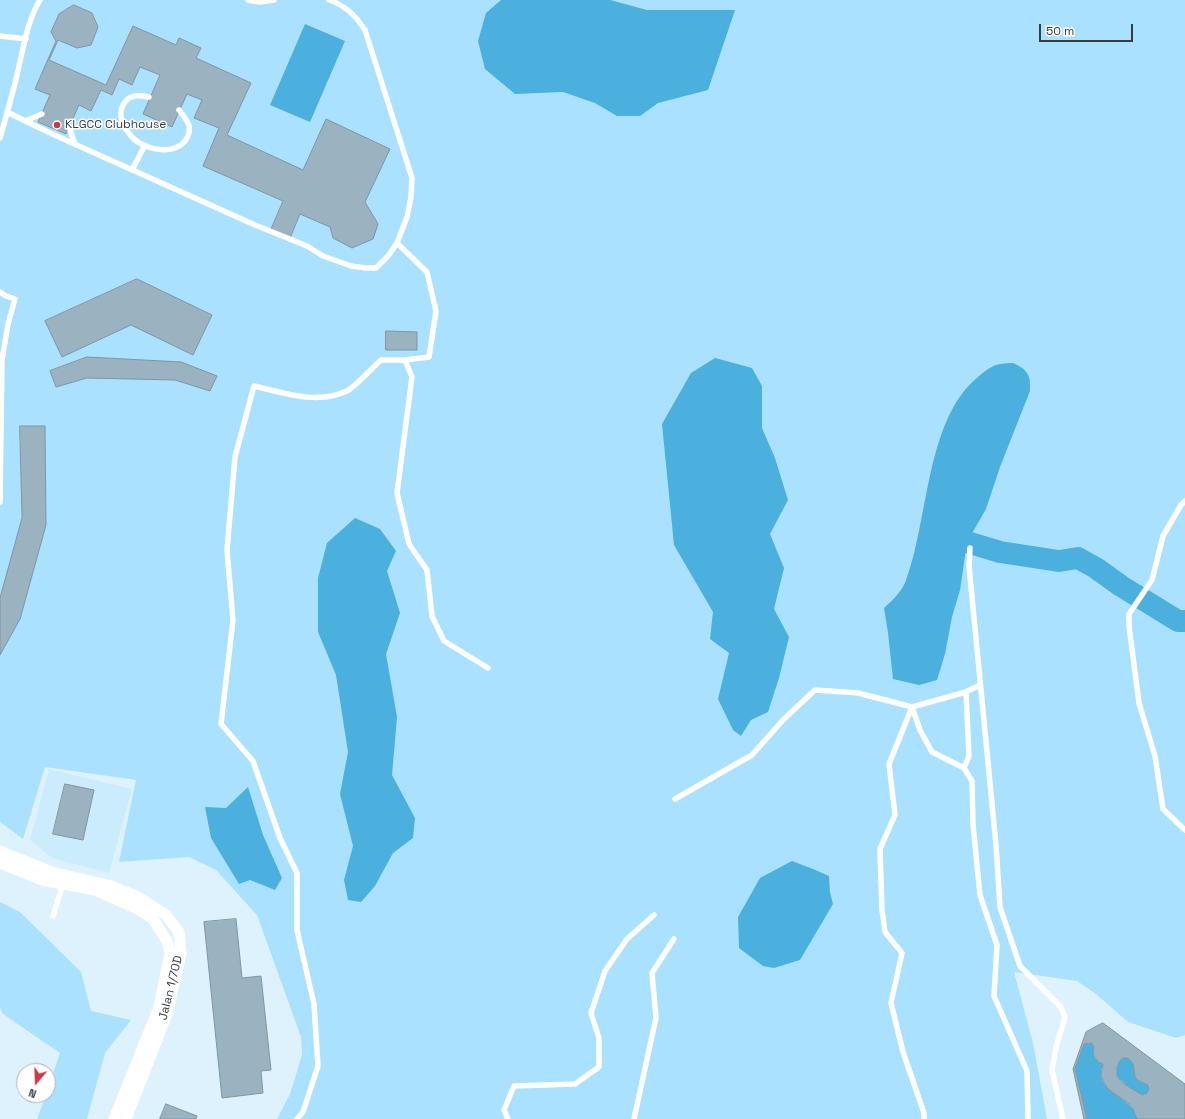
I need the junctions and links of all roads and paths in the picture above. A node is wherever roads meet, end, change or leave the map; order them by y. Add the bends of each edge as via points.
1 (40, 0) edge
2 (248, 0) edge
3 (274, 0) edge
4 (329, 0) edge
5 (0, 36) edge
6 (26, 39) junction
7 (150, 97) dead end
8 (179, 110) dead end
9 (7, 112) junction
10 (42, 114) dead end
11 (25, 120) junction
12 (69, 127) dead end
13 (0, 138) edge
14 (75, 144) junction
15 (145, 145) junction
16 (132, 170) junction
17 (397, 242) junction
18 (0, 292) edge
19 (1, 358) edge
20 (405, 360) junction
21 (1185, 501) edge
22 (0, 502) edge
23 (970, 548) dead end
24 (488, 668) dead end
25 (980, 685) junction
26 (966, 692) junction
27 (912, 707) junction
28 (964, 768) junction
29 (675, 800) dead end
30 (1185, 830) edge
31 (0, 851) edge
32 (0, 863) edge
33 (63, 884) junction
34 (654, 915) dead end
35 (53, 916) dead end
36 (674, 939) dead end
37 (114, 1119) edge
38 (126, 1119) edge
39 (297, 1119) edge
40 (508, 1119) edge
41 (634, 1119) edge
42 (924, 1119) edge
43 (1028, 1119) edge
44 (1063, 1119) edge

1 - 6 lane
2 - 3 lane
4 - 17 lane via 357,18 365,30 412,178 407,217
5 - 6 lane
6 - 9 lane
7 - 15 lane via 132,96 122,106 123,125 133,139
8 - 15 lane via 189,125 189,134 184,143 178,148 165,150
9 - 11 lane
9 - 13 lane
10 - 11 lane
11 - 14 lane
12 - 14 lane
14 - 16 lane
15 - 16 lane
16 - 17 lane via 308,246 323,256 351,266 376,268 390,255
17 - 20 lane via 427,272 436,311 429,357
18 - 19 lane via 15,299
19 - 22 lane
20 - 24 lane via 412,377 398,493 409,544 427,570 432,616 444,641
20 - 39 lane via 381,360 348,391 324,398 300,396 254,386 235,457 227,550 233,620 221,724 253,761 280,838 297,874 297,930 314,1004 318,1066 303,1112
21 - 30 lane via 1163,536 1152,580 1129,614 1139,703 1155,756 1163,809
23 - 25 lane via 969,566
25 - 26 lane
25 - 44 lane via 1000,907 1020,966 1060,1006 1065,1017 1052,1070
26 - 27 lane
26 - 28 lane via 969,756
27 - 28 lane via 920,730 932,752
27 - 29 lane via 858,693 815,690 783,720 752,755
27 - 42 lane via 889,764 895,815 880,849 880,864 885,932 902,953 891,1003
28 - 43 lane via 972,781 973,825 980,895 997,945 994,996 1027,1071
31 - 38 street, Jalan 1/70D via 52,872 112,886 140,898 166,915 179,932 181,954 167,1014
32 - 33 street, Jalan 1/70D via 42,880
33 - 35 lane
33 - 37 street, Jalan 1/70D via 95,890 138,909 152,919 167,941 170,953 159,1007
34 - 40 lane via 627,939 605,971 591,1013 599,1038 599,1067 575,1084 514,1086 504,1110
36 - 41 lane via 652,974 656,1018

